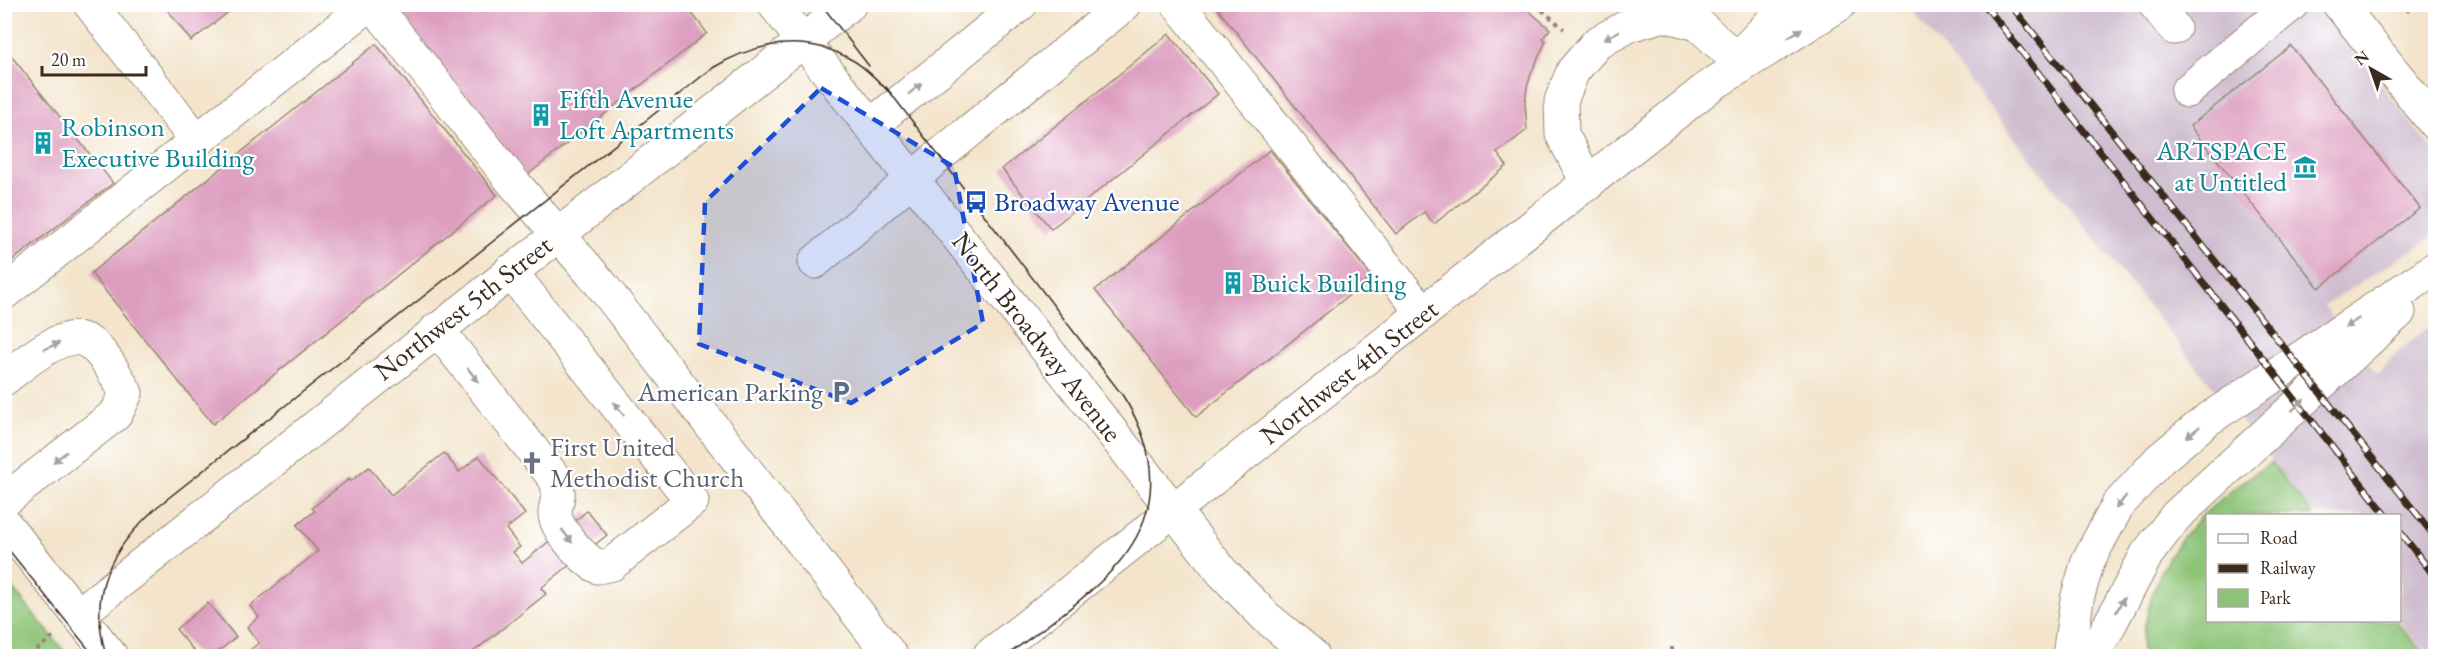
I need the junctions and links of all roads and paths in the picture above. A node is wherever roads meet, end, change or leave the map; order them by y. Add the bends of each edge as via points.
1 (90, 4) edge
2 (371, 4) edge
3 (774, 4) edge
4 (850, 4) edge
5 (1021, 4) edge
6 (1125, 4) edge
7 (1178, 4) edge
8 (1535, 4) edge
9 (1789, 4) edge
10 (1840, 4) edge
11 (2292, 4) edge
12 (2338, 4) edge
13 (1568, 33) dead end
14 (803, 41) junction
15 (1736, 59) junction
16 (1710, 86) junction
17 (2187, 92) dead end
18 (2436, 125) edge
19 (870, 126) junction
20 (197, 141) junction
21 (913, 180) junction
22 (1588, 184) junction
23 (558, 234) junction
24 (815, 262) dead end
25 (2436, 268) edge
26 (510, 271) junction
27 (2436, 278) edge
28 (4, 292) edge
29 (1423, 313) junction
30 (437, 329) junction
31 (4, 379) edge
32 (4, 501) edge
33 (1173, 511) junction
34 (4, 523) edge
35 (78, 615) junction
36 (1672, 647) dead end
37 (1672, 655) dead end
38 (111, 657) edge
39 (891, 657) edge
40 (989, 657) edge
41 (1313, 657) edge
42 (2069, 657) edge
43 (2093, 657) edge

1 - 20 street
2 - 20 street
2 - 23 street
3 - 14 street, North Broadway Avenue
4 - 14 street, Northwest 5th Street
19 -> 5 street
6 - 21 street
7 - 29 street
8 - 13 path
9 - 15 street, Northwest 4th Street
16 -> 10 street, Northwest 4th Street
11 - 17 street
12 - 18 street
14 - 19 street, North Broadway Avenue
14 - 23 street, Northwest 5th Street
15 - 16 street, Northwest 4th Street
15 -> 22 street via 1698,24 1664,15 1630,25 1597,43 1573,71 1562,101 1562,134
16 - 22 street, Northwest 4th Street
19 - 21 street, North Broadway Avenue
20 - 28 street
21 - 24 street
21 - 33 street, North Broadway Avenue
22 - 29 street, Northwest 4th Street
23 - 26 street, Northwest 5th Street
23 - 39 street
25 -> 42 street via 2226,407 2160,459 2118,505 2088,561 2077,599
26 - 30 street, Northwest 5th Street
30 -> 26 street via 556,480 560,496 555,514 558,525 588,562 598,567 612,564 692,501
43 -> 27 street via 2147,554 2176,516
29 - 33 street, Northwest 4th Street
30 - 35 street, Northwest 5th Street
31 -> 32 street via 49,345 72,339 88,342 106,360 126,393 116,414
33 - 40 street, Northwest 4th Street
33 - 41 street, North Broadway Avenue via 1223,573
34 - 35 street
35 - 38 street
36 - 37 path

